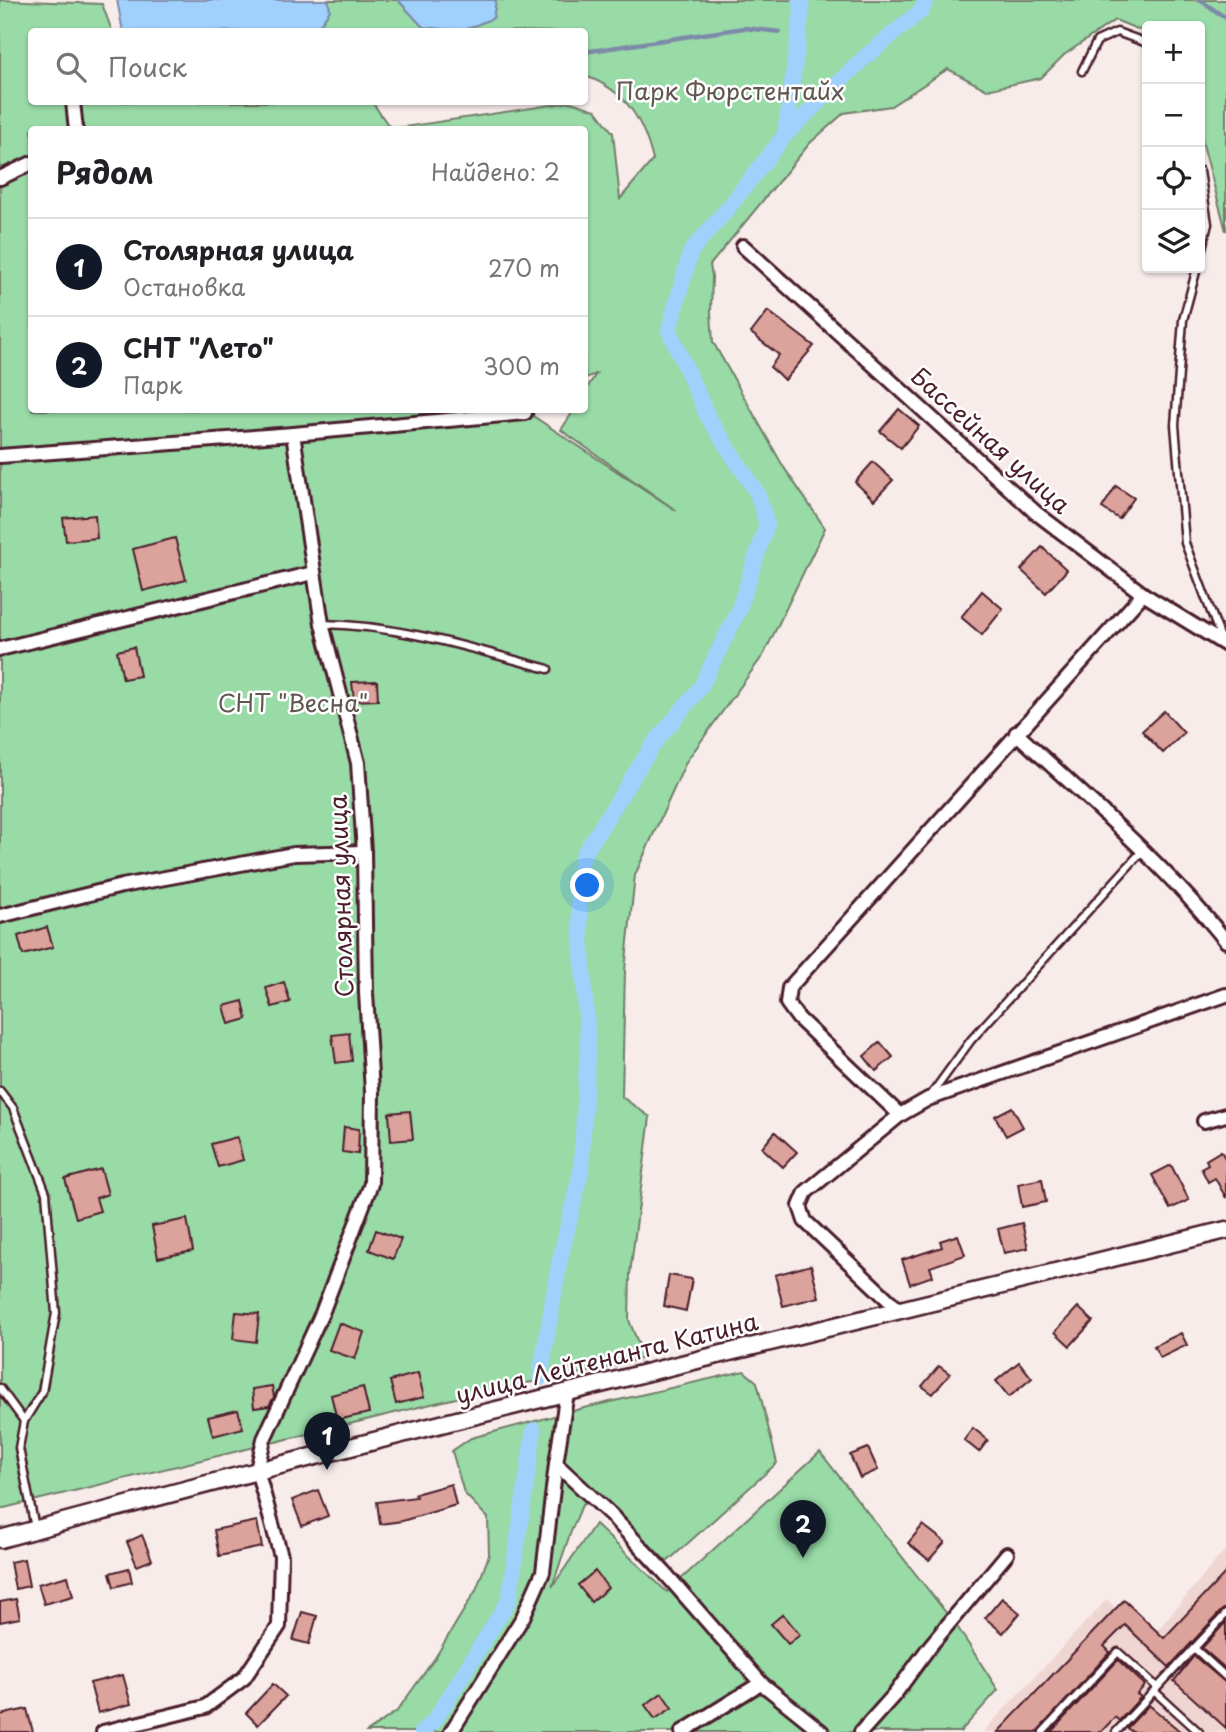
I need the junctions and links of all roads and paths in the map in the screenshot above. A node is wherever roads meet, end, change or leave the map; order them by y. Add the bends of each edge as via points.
1 (1142, 41) edge
2 (1082, 71) dead end
3 (73, 105) edge
4 (76, 126) edge
5 (28, 165) edge
6 (0, 178) edge
7 (1205, 200) edge
8 (1205, 239) edge
9 (743, 246) dead end
10 (1196, 273) edge
11 (525, 413) dead end
12 (293, 434) junction
13 (0, 456) edge
14 (313, 573) junction
15 (1143, 594) junction
16 (322, 624) junction
17 (1224, 644) edge
18 (0, 649) edge
19 (548, 669) dead end
20 (1016, 733) junction
21 (1143, 850) junction
22 (364, 852) junction
23 (0, 916) edge
24 (1226, 941) edge
25 (1226, 995) edge
26 (0, 1091) edge
27 (928, 1099) junction
28 (900, 1115) junction
29 (1226, 1115) edge
30 (1204, 1121) dead end
31 (1226, 1230) edge
32 (899, 1310) junction
33 (0, 1388) edge
34 (567, 1392) junction
35 (24, 1421) junction
36 (556, 1464) junction
37 (257, 1470) junction
38 (35, 1530) junction
39 (0, 1539) edge
40 (1007, 1554) dead end
41 (1226, 1614) edge
42 (1194, 1648) junction
43 (1226, 1677) edge
44 (761, 1683) junction
45 (1155, 1689) junction
46 (103, 1732) edge
47 (451, 1732) edge
48 (682, 1732) edge
49 (822, 1732) edge
50 (861, 1732) edge
51 (1043, 1732) edge
52 (1116, 1732) edge
53 (1199, 1732) edge

1 - 2 lane via 1117,32 1097,40
3 - 4 street
5 - 6 street
7 - 8 lane via 1209,224
9 - 15 street, Бассейная улица via 1035,512
10 - 17 lane via 1183,320 1175,425 1185,542
11 - 12 street
12 - 13 street
12 - 14 street, Столярная улица
14 - 16 street, Столярная улица
14 - 18 street
15 - 17 street, Бассейная улица
15 - 20 street
16 - 19 lane via 398,631
16 - 22 street, Столярная улица via 358,763
20 - 21 street
20 - 28 street via 789,988 786,1003 798,1018
21 - 24 street
21 - 27 lane via 971,1040
22 - 23 street via 294,854 122,886
22 - 37 street, Столярная улица via 371,1184 322,1313 264,1439
25 - 27 street
26 - 35 lane via 13,1108 46,1194 56,1313 42,1392
27 - 28 street
28 - 32 street via 806,1192 800,1206 805,1221
29 - 30 street
31 - 32 street, улица Лейтенанта Катина
32 - 34 street, улица Лейтенанта Катина
33 - 35 lane
34 - 36 street
34 - 37 street, улица Лейтенанта Катина
35 - 38 lane via 19,1448
36 - 44 street via 646,1552
36 - 47 street via 543,1572 523,1617
37 - 38 street, улица Лейтенанта Катина
37 - 46 street, Столярная улица via 281,1556 279,1626 244,1678 205,1707
38 - 39 street, улица Лейтенанта Катина
40 - 50 street
41 - 42 lane
42 - 43 lane
42 - 45 lane
44 - 48 street
44 - 49 street
45 - 51 lane via 1118,1652
45 - 52 lane
45 - 53 lane

